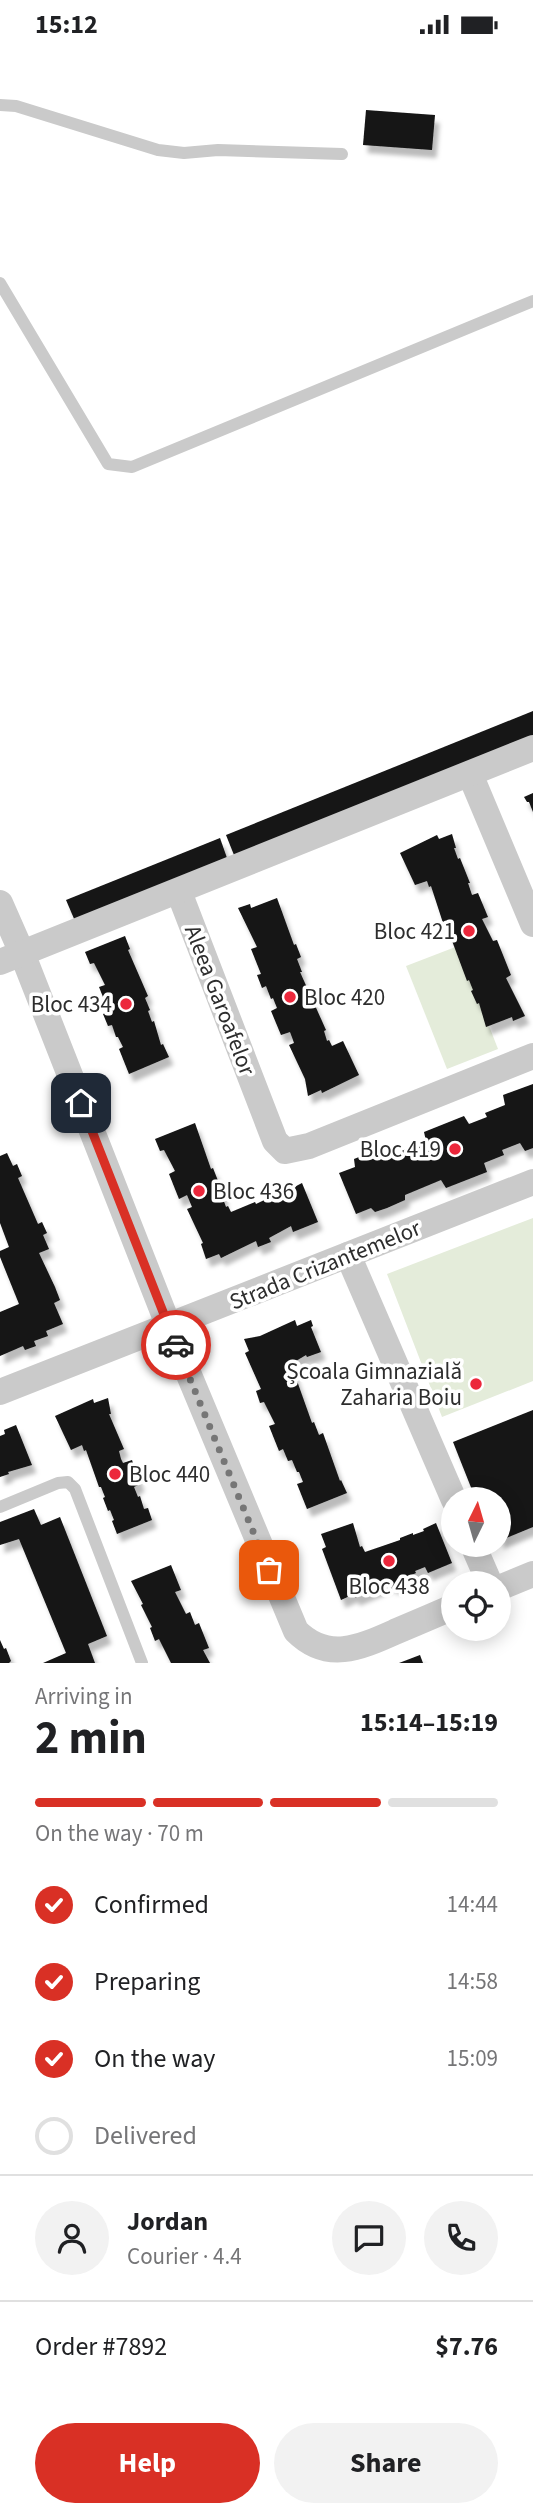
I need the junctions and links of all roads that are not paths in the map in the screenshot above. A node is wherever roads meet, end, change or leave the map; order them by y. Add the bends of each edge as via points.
1 (0, 105) edge
2 (342, 154) dead end
3 (0, 283) edge
4 (533, 301) edge
5 (533, 748) edge
6 (470, 773) junction
7 (178, 892) junction
8 (0, 903) edge
9 (533, 924) edge
10 (11, 958) edge
11 (533, 1056) edge
12 (533, 1182) edge
13 (348, 1255) junction
14 (169, 1327) junction
15 (0, 1392) edge
16 (448, 1487) edge
17 (0, 1507) edge
18 (533, 1574) edge
19 (511, 1583) edge
20 (441, 1613) edge
21 (359, 1656) edge
22 (138, 1662) edge

1 - 2 lane via 158,150
3 - 4 lane via 108,464 132,467
5 - 6 street
6 - 7 street
6 - 9 street
7 - 10 street
7 - 11 street, Aleea Garoafelor via 275,1141 285,1151 309,1146
8 - 10 street
10 - 14 street
12 - 13 street, Strada Crizantemelor
13 - 14 street, Strada Crizantemelor
13 - 16 street
14 - 15 street, Strada Crizantemelor
14 - 21 street via 289,1619 314,1645
17 - 22 lane via 58,1483 68,1482 75,1489
18 - 19 street
20 - 21 street

